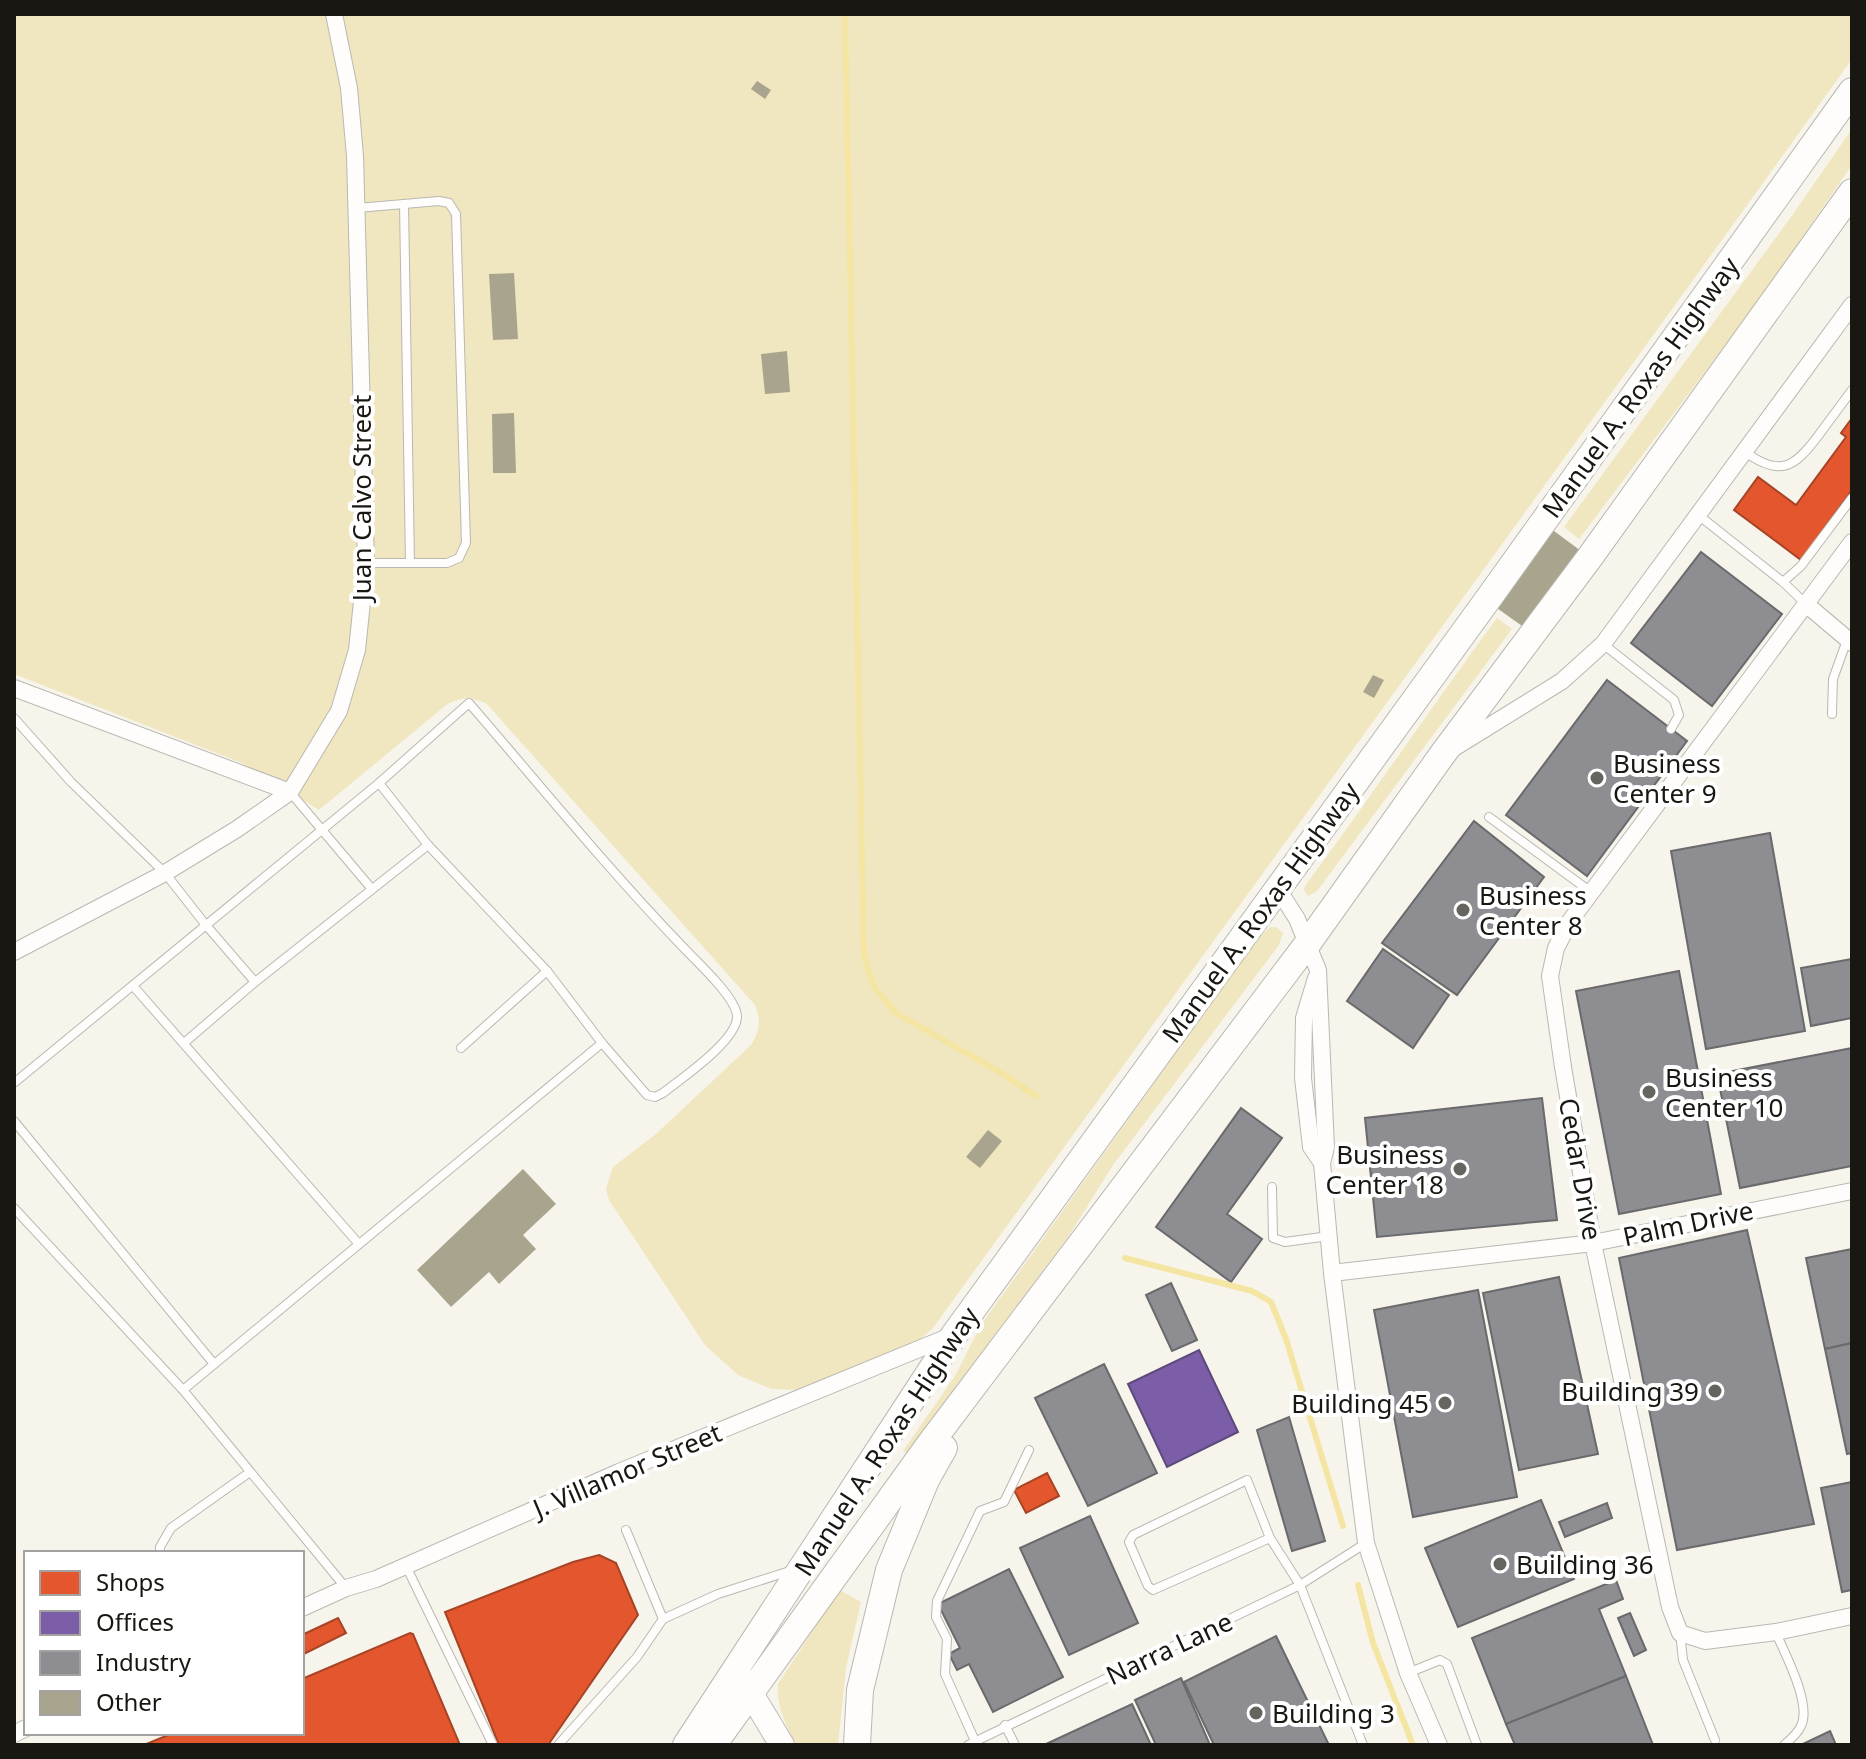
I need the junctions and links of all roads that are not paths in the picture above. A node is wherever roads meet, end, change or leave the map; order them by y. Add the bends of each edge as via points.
1 (334, 14) edge
2 (1852, 91) edge
3 (1852, 192) edge
4 (404, 204) junction
5 (357, 208) junction
6 (1852, 305) edge
7 (1852, 390) edge
8 (1745, 452) junction
9 (1852, 498) edge
10 (1697, 514) junction
11 (1852, 542) edge
12 (366, 563) junction
13 (410, 563) junction
14 (1783, 582) junction
15 (1807, 605) junction
16 (1850, 641) edge
17 (1603, 644) junction
18 (14, 688) edge
19 (1832, 714) dead end
20 (14, 718) edge
21 (1671, 729) dead end
22 (1442, 755) junction
23 (379, 783) junction
24 (290, 792) junction
25 (1489, 817) dead end
26 (321, 829) junction
27 (428, 845) junction
28 (165, 873) junction
29 (371, 888) junction
30 (1278, 889) junction
31 (1592, 893) junction
32 (205, 924) junction
33 (1308, 943) junction
34 (14, 952) edge
35 (547, 971) junction
36 (255, 982) junction
37 (134, 987) junction
38 (184, 1043) junction
39 (602, 1043) junction
40 (461, 1048) dead end
41 (14, 1083) edge
42 (14, 1121) edge
43 (1272, 1187) dead end
44 (1852, 1191) edge
45 (14, 1208) edge
46 (1330, 1236) junction
47 (358, 1243) junction
48 (1593, 1243) junction
49 (1332, 1273) junction
50 (954, 1335) junction
51 (1006, 1342) junction
52 (214, 1364) junction
53 (183, 1390) junction
54 (1029, 1450) dead end
55 (250, 1472) junction
56 (626, 1530) dead end
57 (1270, 1538) junction
58 (1366, 1543) junction
59 (160, 1551) edge
60 (406, 1566) junction
61 (802, 1567) junction
62 (1300, 1585) junction
63 (346, 1588) junction
64 (304, 1607) edge
65 (1852, 1616) edge
66 (663, 1619) junction
67 (1776, 1632) junction
68 (1680, 1633) junction
69 (735, 1668) junction
70 (1408, 1673) junction
71 (751, 1691) junction
72 (1005, 1725) junction
73 (1715, 1740) dead end
74 (971, 1743) edge
75 (493, 1745) edge
76 (558, 1745) edge
77 (686, 1745) edge
78 (713, 1745) edge
79 (782, 1745) edge
80 (857, 1745) edge
81 (1015, 1745) edge
82 (1363, 1745) edge
83 (1439, 1745) edge
84 (1477, 1745) edge
85 (1784, 1745) edge

1 - 5 street, Juan Calvo Street via 349,88
2 - 30 main road, Manuel A. Roxas Highway
3 - 22 main road, Manuel A. Roxas Highway
4 - 5 lane
4 - 13 lane
4 - 13 lane via 439,201 449,203 456,214 466,543 459,558 447,563
5 - 12 street, Juan Calvo Street
6 - 8 street
7 - 8 lane via 1791,465 1767,465
8 - 10 street
9 - 14 lane
10 - 14 lane
10 - 17 street
11 - 15 street, Cedar Drive
12 - 13 lane
12 - 24 street, Juan Calvo Street via 357,650 339,711
14 - 15 lane
15 - 16 street
15 - 31 street, Cedar Drive
16 - 19 lane via 1833,679
17 - 21 lane via 1674,700 1679,715
17 - 22 street via 1562,681
18 - 24 street
20 - 28 lane
22 - 33 main road, Manuel A. Roxas Highway
23 - 26 lane
23 - 27 lane
23 - 39 lane via 469,703 737,1013 733,1031 655,1097 647,1095
24 - 26 lane
24 - 28 street, Juan Calvo Street
25 - 31 lane
26 - 29 lane
26 - 32 lane
27 - 29 lane
27 - 35 lane
28 - 32 lane
28 - 34 street, Juan Calvo Street
29 - 36 lane
30 - 33 street
30 - 50 main road, Manuel A. Roxas Highway
31 - 48 street, Cedar Drive via 1556,948 1550,976
32 - 36 lane
32 - 37 lane
33 - 46 street via 1318,970 1304,1018 1303,1078 1311,1147 1322,1163
33 - 51 main road, Manuel A. Roxas Highway
35 - 39 lane
35 - 40 lane
36 - 38 lane
37 - 38 lane
37 - 41 lane
38 - 47 lane
39 - 47 lane
42 - 52 lane
43 - 46 lane via 1273,1238 1285,1242
44 - 48 street, Palm Drive
45 - 53 lane
46 - 49 street
47 - 52 lane
48 - 49 street, Palm Drive
48 - 68 street, Cedar Drive via 1670,1607
49 - 58 street
50 - 60 street, J. Villamor Street
50 - 61 main road, Manuel A. Roxas Highway
51 - 71 main road, Manuel A. Roxas Highway
51 - 80 main road via 926,1480 889,1570 860,1690
52 - 53 lane
53 - 55 lane
54 - 74 lane via 1004,1502 980,1511 937,1601 936,1617 947,1639 945,1674
55 - 59 lane via 171,1528
55 - 63 lane
56 - 66 lane
57 - 57 lane via 1247,1480 1133,1535 1129,1542 1153,1590
57 - 62 lane
58 - 62 lane, Narra Lane
58 - 70 street
60 - 63 street, J. Villamor Street
60 - 75 lane
61 - 66 lane via 718,1594
61 - 69 main road, Manuel A. Roxas Highway
62 - 72 lane, Narra Lane
62 - 82 lane
63 - 64 street, J. Villamor Street
65 - 67 street
66 - 76 lane via 637,1657
67 - 68 street via 1705,1641
67 - 85 lane via 1805,1716
68 - 73 lane via 1683,1660
69 - 71 main road
69 - 77 main road, Manuel A. Roxas Highway
70 - 83 street
70 - 84 lane via 1440,1660 1447,1664
71 - 78 main road, Manuel A. Roxas Highway
71 - 79 main road
72 - 74 lane, Narra Lane
72 - 81 lane

